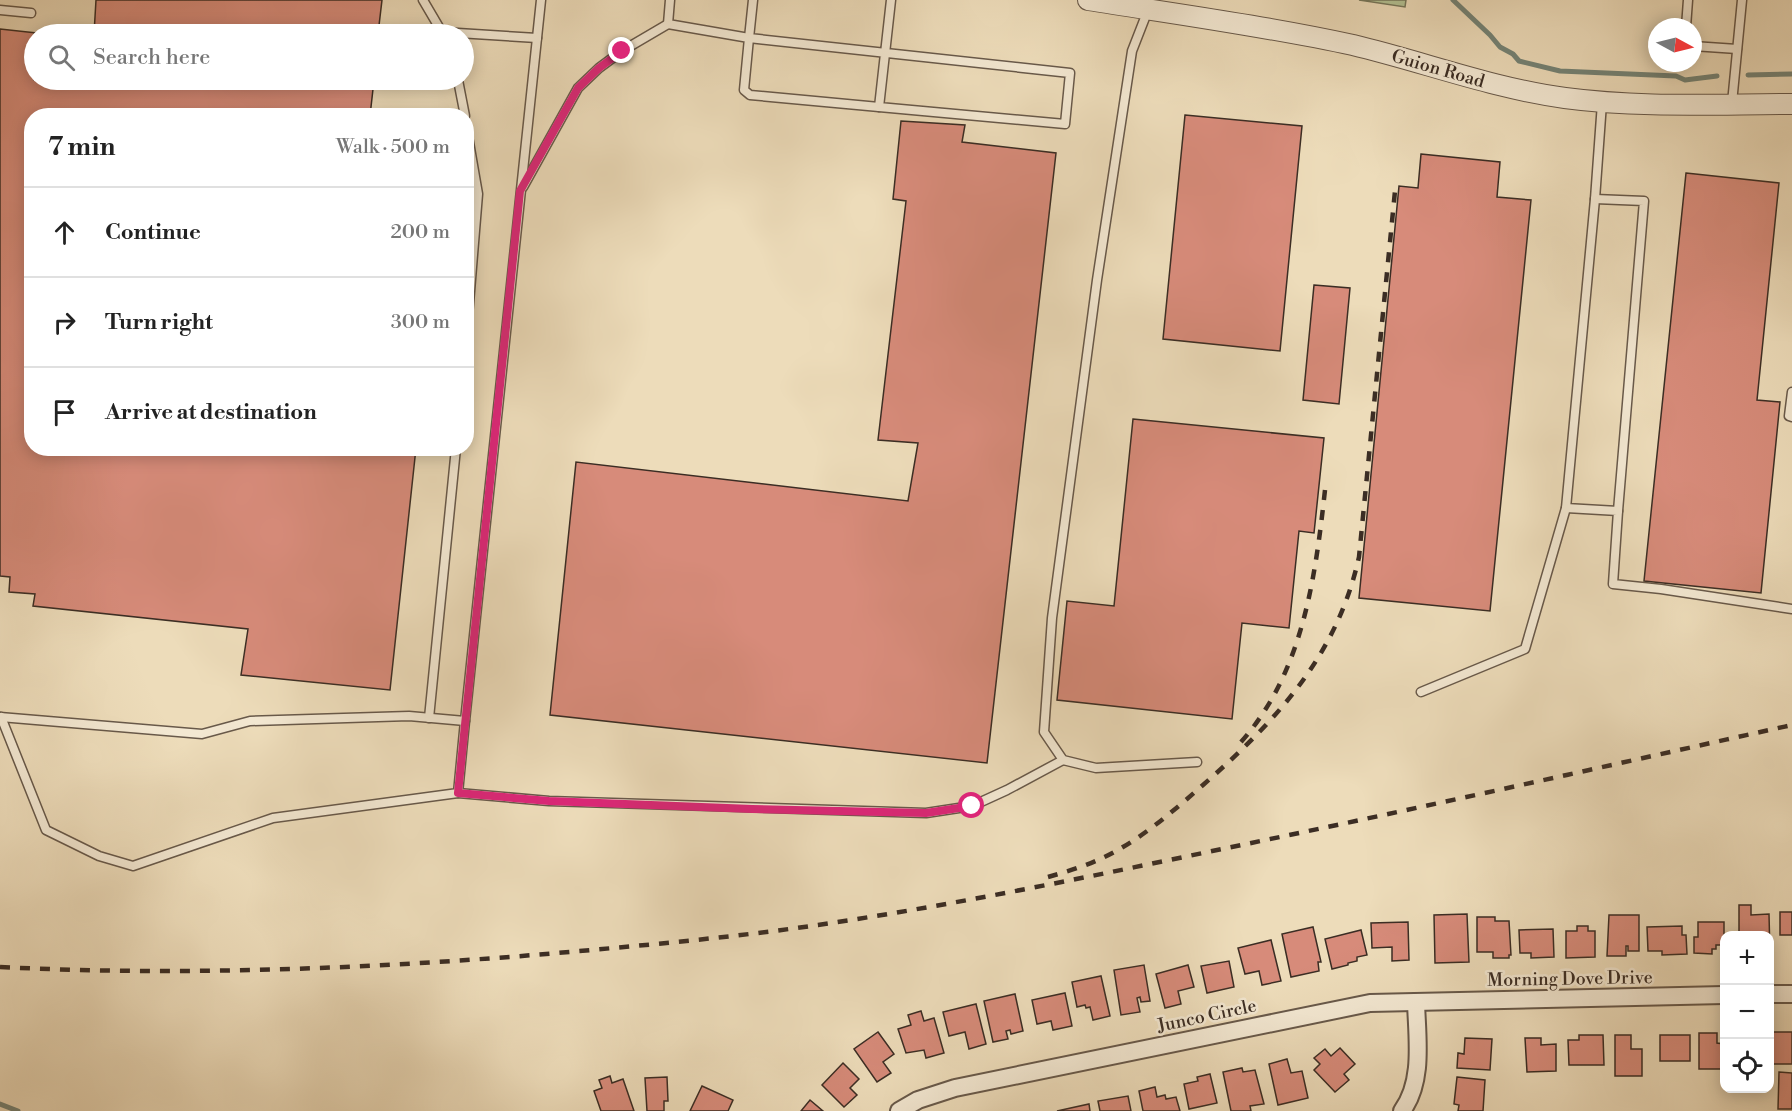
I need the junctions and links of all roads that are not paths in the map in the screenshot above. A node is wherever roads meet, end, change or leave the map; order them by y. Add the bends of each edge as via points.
1 (423, 0) edge
2 (541, 0) edge
3 (670, 0) edge
4 (753, 0) edge
5 (891, 0) edge
6 (1088, 0) edge
7 (1688, 0) edge
8 (1742, 0) edge
9 (0, 10) edge
10 (1148, 10) junction
11 (31, 13) dead end
12 (1687, 18) edge
13 (438, 24) edge
14 (668, 24) junction
15 (474, 35) edge
16 (749, 38) junction
17 (537, 39) junction
18 (1702, 47) edge
19 (1737, 49) junction
20 (886, 54) junction
21 (460, 90) edge
22 (1602, 102) junction
23 (1732, 104) junction
24 (1792, 104) edge
25 (879, 107) junction
26 (463, 108) edge
27 (474, 171) edge
28 (520, 191) junction
29 (1595, 199) junction
30 (474, 243) edge
31 (1792, 392) edge
32 (1792, 417) edge
33 (455, 456) edge
34 (1566, 508) junction
35 (1618, 511) junction
36 (1792, 609) edge
37 (1421, 693) dead end
38 (0, 717) edge
39 (429, 718) junction
40 (465, 721) junction
41 (1063, 760) junction
42 (1197, 762) dead end
43 (458, 793) junction
44 (1774, 994) edge
45 (1792, 994) edge
46 (1720, 995) edge
47 (1416, 1002) junction
48 (899, 1111) edge
49 (1402, 1111) edge

1 - 13 lane
2 - 17 lane
3 - 14 lane
4 - 16 lane
5 - 20 lane
6 - 10 street, Guion Road
7 - 12 lane
8 - 19 lane
9 - 11 lane
10 - 22 street, Guion Road via 1321,39 1500,86
10 - 41 lane via 1132,51 1052,618 1044,732
14 - 16 lane
14 - 28 lane via 622,51 578,88
15 - 17 lane
16 - 20 lane
16 - 25 lane via 744,90 750,95
17 - 28 lane
18 - 19 lane
19 - 23 lane
20 - 25 lane
20 - 25 lane via 1070,74 1065,124
21 - 26 lane
22 - 23 street, Guion Road
22 - 29 lane
23 - 24 street, Guion Road
27 - 30 lane via 478,194
28 - 40 lane
29 - 34 lane
29 - 35 lane via 1644,201
31 - 32 lane
33 - 39 lane
34 - 35 lane
34 - 37 lane via 1526,649
35 - 36 lane via 1612,584
38 - 39 lane via 202,734 250,722
38 - 43 lane via 46,830 99,856 133,866 273,818
39 - 40 lane
40 - 43 lane
41 - 42 lane via 1096,768
41 - 43 lane via 972,806 926,813 549,801
44 - 45 street
46 - 47 street, Morning Dove Drive
47 - 48 street, Junco Circle via 1370,1003 955,1088
47 - 49 street via 1417,1066 1413,1094

